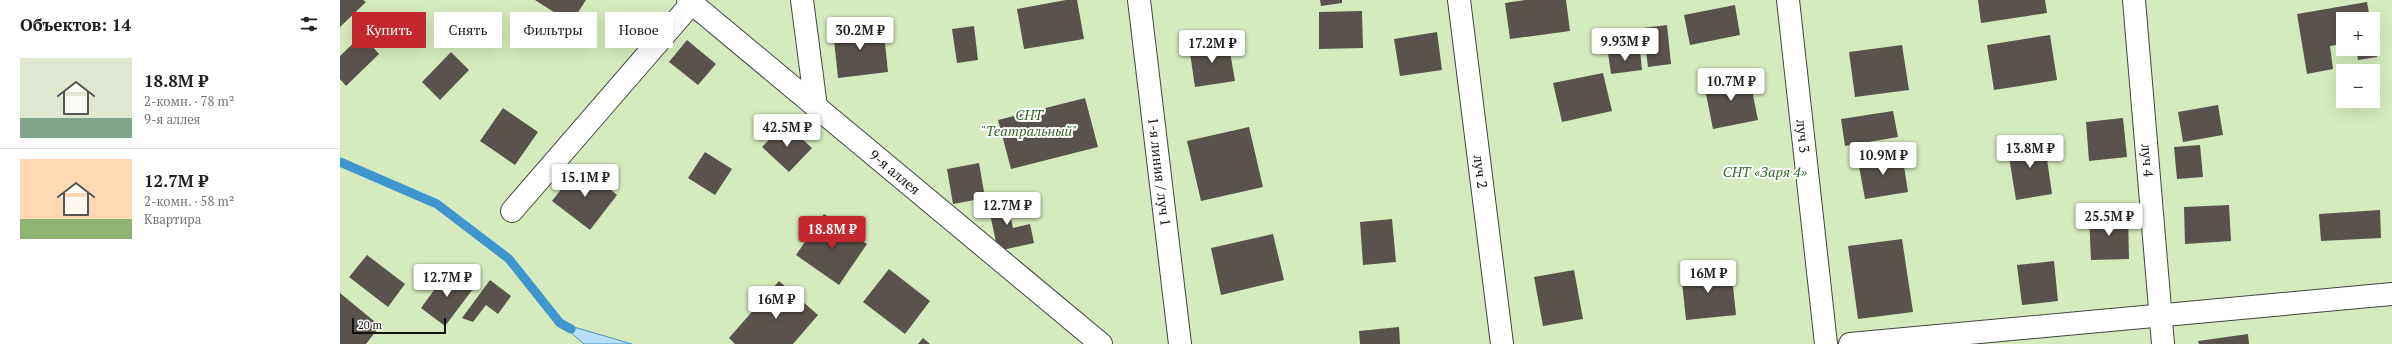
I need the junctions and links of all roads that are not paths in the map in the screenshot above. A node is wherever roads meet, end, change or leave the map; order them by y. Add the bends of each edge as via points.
1 (802, 0) edge
2 (1139, 0) edge
3 (1459, 0) edge
4 (1788, 0) edge
5 (2134, 0) edge
6 (690, 2) edge
7 (816, 107) junction
8 (512, 211) dead end
9 (2392, 294) edge
10 (2161, 316) junction
11 (1101, 344) edge
12 (1180, 344) edge
13 (1502, 344) edge
14 (1826, 344) edge
15 (1850, 344) edge
16 (2163, 344) edge

1 - 7 street
2 - 12 street, 1-я линия / луч 1
3 - 13 street, луч 2
4 - 14 street, луч 3
5 - 10 street, луч 4
6 - 7 street, 9-я аллея
6 - 8 street
7 - 11 street, 9-я аллея
9 - 10 street
10 - 15 street
10 - 16 street, луч 4

